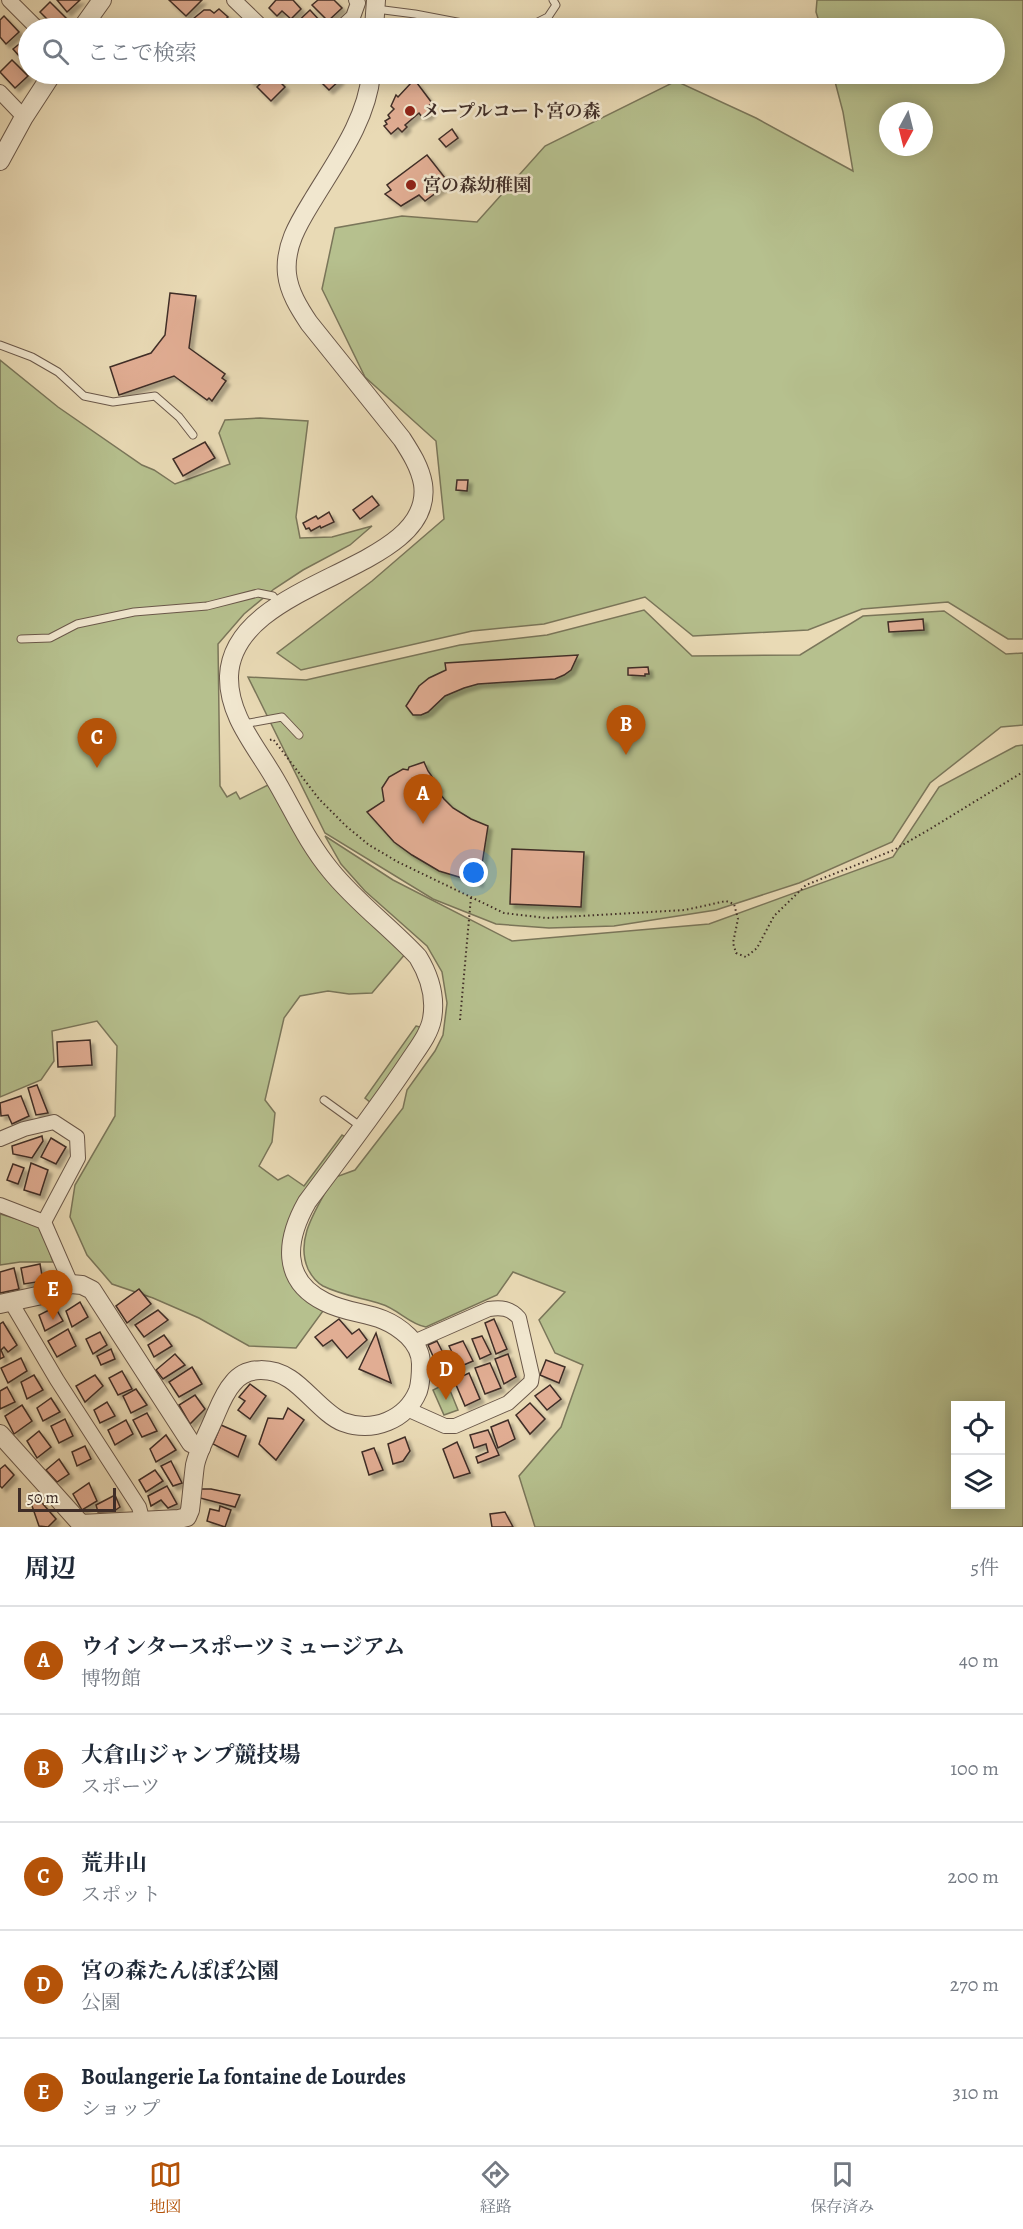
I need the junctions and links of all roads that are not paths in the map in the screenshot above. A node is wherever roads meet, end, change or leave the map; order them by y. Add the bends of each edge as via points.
1 (8, 0) edge
2 (102, 0) edge
3 (234, 0) edge
4 (356, 0) edge
5 (553, 0) edge
6 (376, 4) edge
7 (0, 7) edge
8 (27, 18) edge
9 (89, 18) edge
10 (253, 18) edge
11 (352, 18) edge
12 (436, 18) edge
13 (546, 18) edge
14 (45, 84) edge
15 (370, 84) edge
16 (0, 92) edge
17 (24, 117) junction
18 (0, 161) edge
19 (0, 345) edge
20 (192, 435) dead end
21 (279, 605) junction
22 (21, 639) dead end
23 (241, 724) junction
24 (299, 735) dead end
25 (324, 1100) dead end
26 (362, 1128) junction
27 (0, 1139) edge
28 (0, 1205) edge
29 (44, 1222) junction
30 (71, 1284) junction
31 (5, 1303) edge
32 (414, 1342) junction
33 (407, 1409) junction
34 (0, 1434) edge
35 (201, 1448) junction
36 (143, 1522) junction

1 - 7 street
1 - 8 street
2 - 9 street
3 - 10 street
4 - 11 street
5 - 13 lane via 556,6
6 - 12 lane
14 - 17 street
15 - 21 street via 355,126 289,245 287,275 298,308 413,457 423,486 422,502 413,522 398,538
16 - 17 street
17 - 18 street
19 - 20 lane via 58,372 84,396 113,402 155,396
21 - 22 lane via 273,596 258,593 207,606 134,612 77,624 50,638
21 - 23 street via 255,622 230,665 234,708
23 - 24 lane via 282,717
23 - 26 street via 331,871 418,957 431,987 432,1019 426,1034
25 - 26 lane
26 - 32 street via 296,1221 290,1250 293,1265 304,1287 326,1303 381,1318 398,1326
27 - 29 street via 54,1122 77,1137 78,1158
28 - 29 street
29 - 30 street
30 - 31 street via 51,1293
30 - 35 street via 92,1290 191,1443
31 - 36 street via 139,1508
32 - 33 street via 421,1356 421,1372 419,1388
32 - 33 street via 499,1307 519,1318 532,1375 531,1382 508,1403 455,1426 445,1426
33 - 35 street via 381,1424 341,1422 290,1379 257,1370 233,1382
34 - 36 street via 81,1524
35 - 36 street via 187,1517

